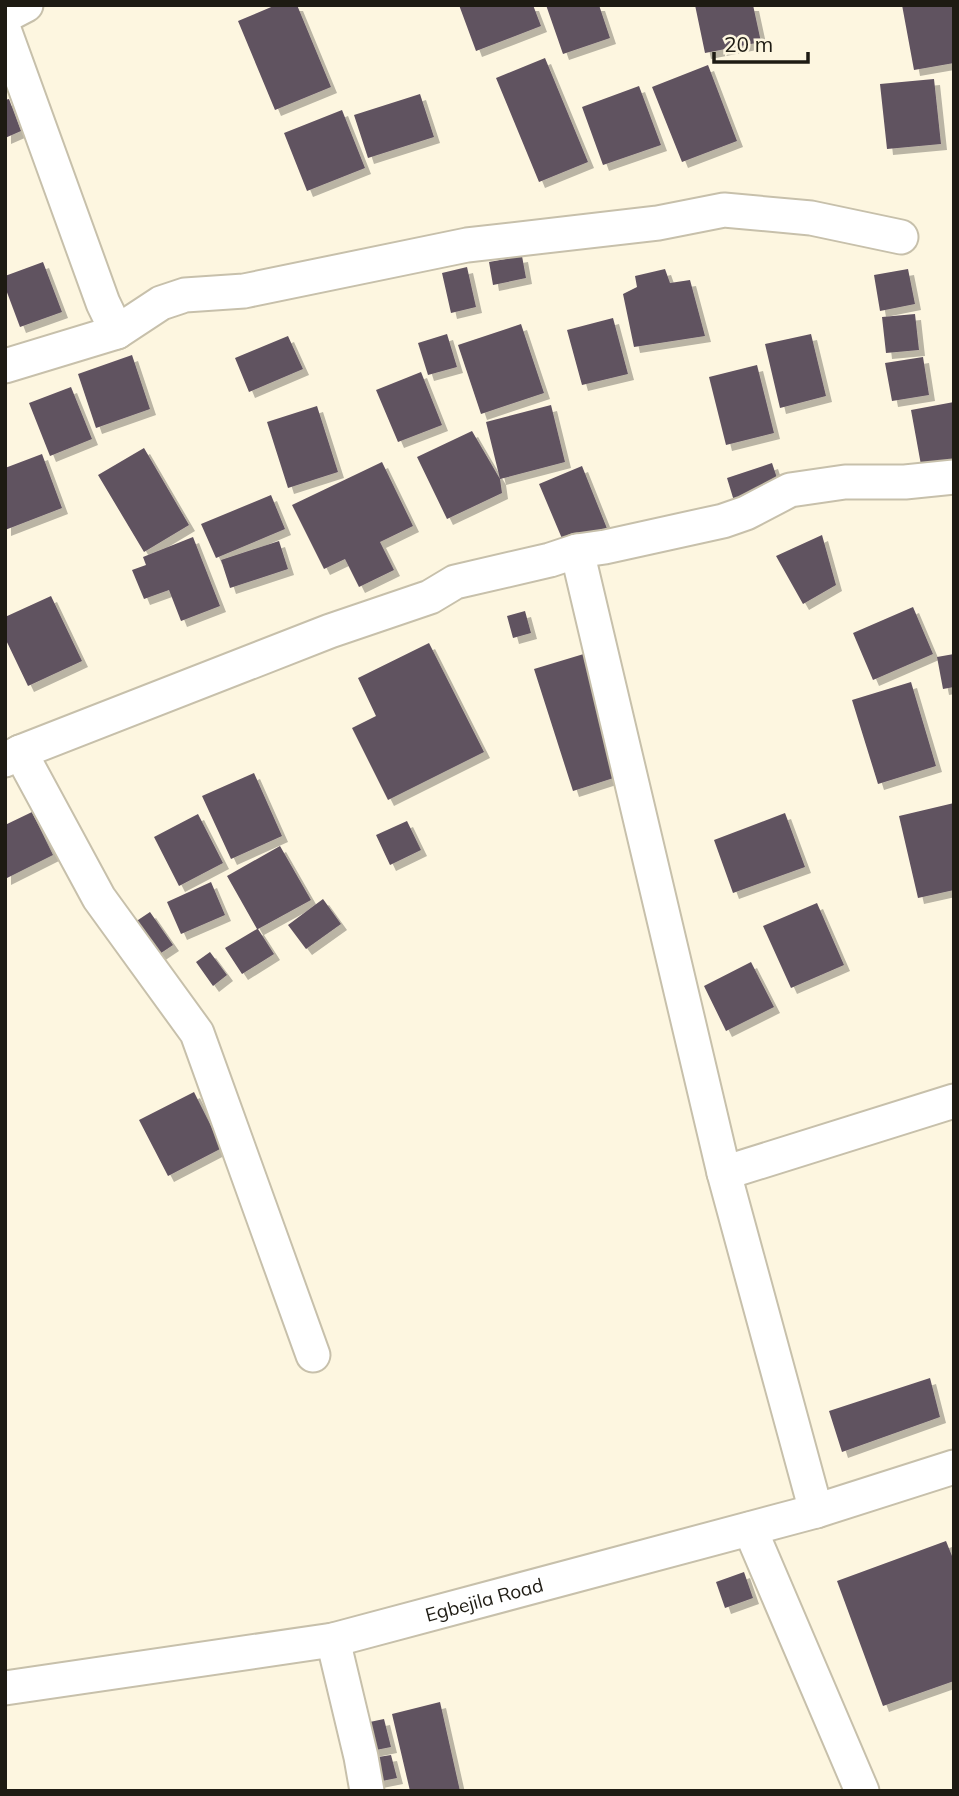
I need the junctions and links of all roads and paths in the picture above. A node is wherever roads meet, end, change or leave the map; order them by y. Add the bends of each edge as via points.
1 (26, 5) edge
2 (5, 16) edge
3 (5, 32) edge
4 (901, 237) dead end
5 (117, 332) junction
6 (5, 366) edge
7 (954, 477) edge
8 (577, 551) junction
9 (13, 756) edge
10 (954, 1101) edge
11 (724, 1173) junction
12 (313, 1355) dead end
13 (954, 1466) edge
14 (816, 1511) junction
15 (750, 1529) junction
16 (333, 1640) junction
17 (5, 1688) edge
18 (367, 1791) edge
19 (862, 1791) edge

1 - 2 street
3 - 5 street
4 - 5 street via 811,218 724,210 658,223 467,245 244,291 185,295 161,303
5 - 6 street
7 - 8 street via 845,482 790,490 723,521
8 - 9 street via 456,582 430,597 330,631
8 - 11 street
9 - 12 street via 99,898 197,1033
10 - 11 street
11 - 14 street
13 - 14 street, Egbejila Road
14 - 15 street, Egbejila Road
15 - 16 street, Egbejila Road
15 - 19 street
16 - 17 street, Egbejila Road
16 - 18 street

